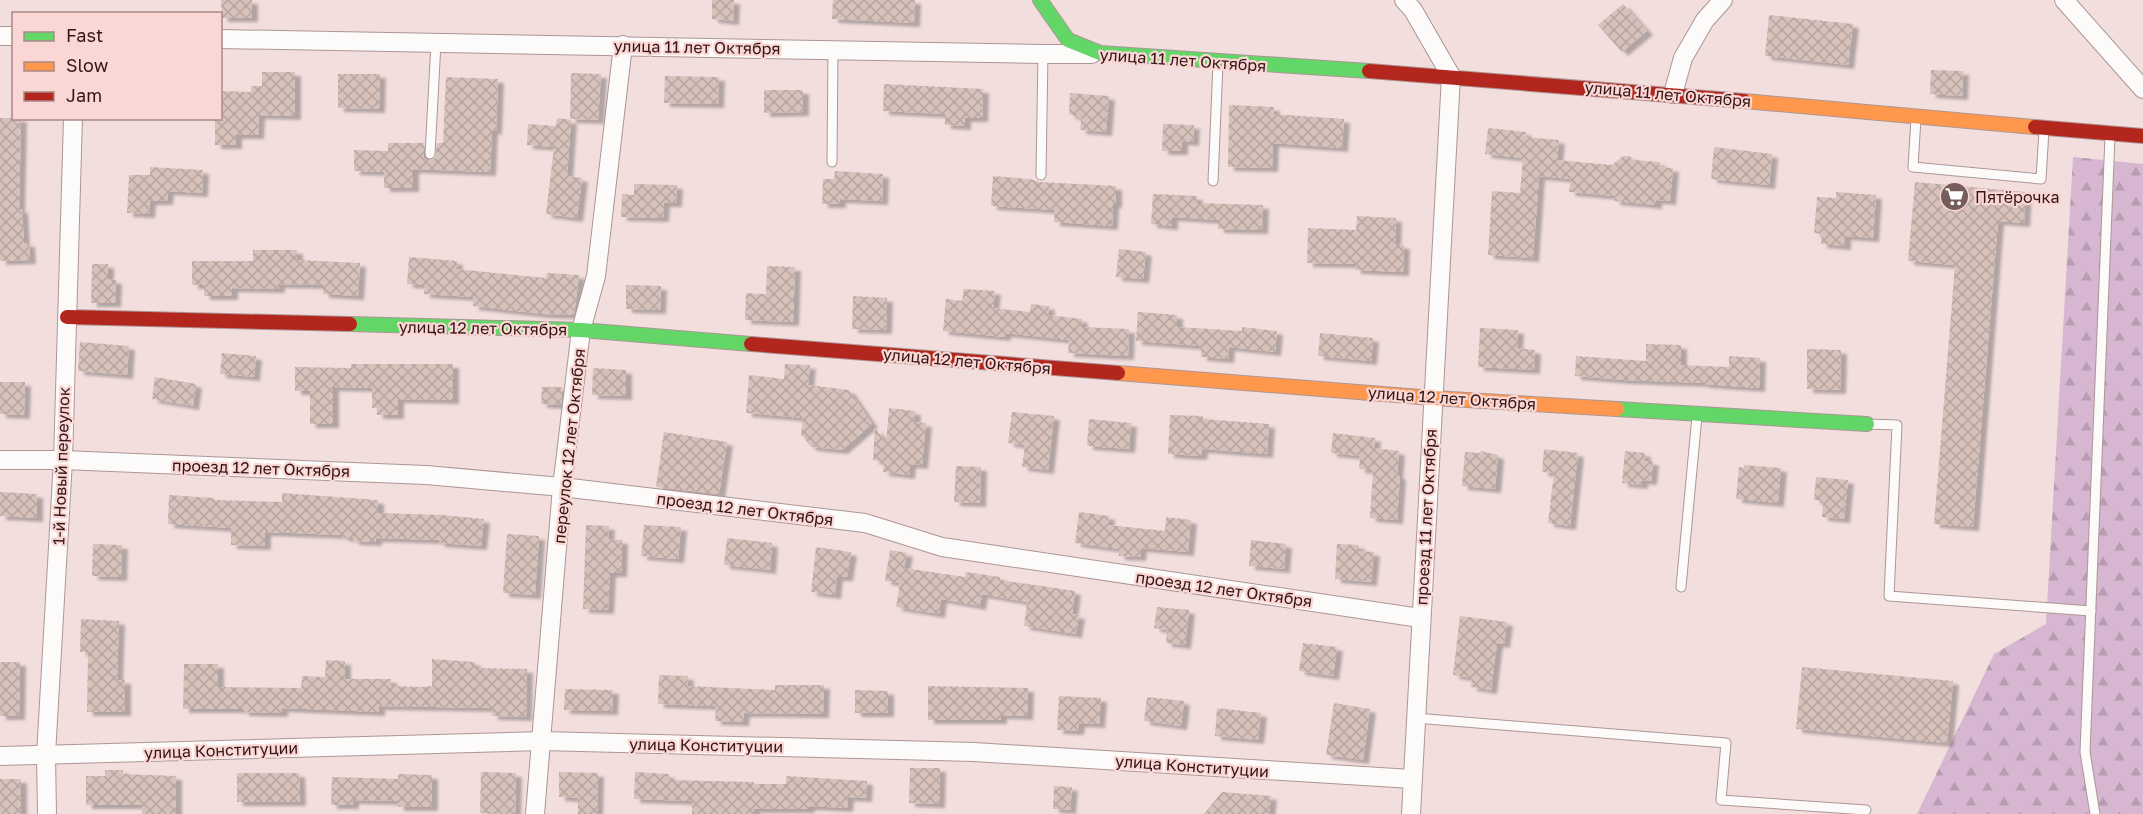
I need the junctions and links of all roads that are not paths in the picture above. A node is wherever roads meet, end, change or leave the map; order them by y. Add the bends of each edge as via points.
1 (1040, 0) edge
2 (1404, 0) edge
3 (1723, 0) edge
4 (2064, 0) edge
5 (222, 39) edge
6 (436, 43) junction
7 (623, 45) junction
8 (833, 50) junction
9 (1100, 53) junction
10 (1043, 54) junction
11 (1218, 62) junction
12 (1451, 76) junction
13 (2143, 89) edge
14 (1673, 94) junction
15 (1916, 116) junction
16 (73, 120) edge
17 (2044, 127) junction
18 (2110, 133) junction
19 (2143, 135) edge
20 (430, 154) dead end
21 (832, 162) dead end
22 (1041, 175) dead end
23 (1213, 181) dead end
24 (67, 317) junction
25 (581, 330) junction
26 (1433, 398) junction
27 (1697, 414) junction
28 (1867, 424) joint
29 (0, 460) edge
30 (63, 460) junction
31 (562, 486) junction
32 (1681, 587) dead end
33 (2091, 611) junction
34 (1420, 618) junction
35 (1415, 718) junction
36 (542, 741) junction
37 (46, 755) junction
38 (0, 756) edge
39 (1412, 779) junction
40 (1866, 810) dead end
41 (47, 814) edge
42 (535, 814) edge
43 (1411, 814) edge
44 (2095, 814) edge

1 - 9 street via 1068,40
2 - 12 street
3 - 14 street via 1683,57
4 - 13 street
5 - 6 street, улица 11 лет Октября
6 - 7 street, улица 11 лет Октября
6 - 20 lane
7 - 8 street, улица 11 лет Октября
7 - 25 street, переулок 12 лет Октября via 596,276
8 - 10 street, улица 11 лет Октября
8 - 21 lane
9 - 10 street, улица 11 лет Октября
9 - 11 street, улица 11 лет Октября
10 - 22 lane
11 - 12 street, улица 11 лет Октября
11 - 23 lane
12 - 14 street, улица 11 лет Октября
12 - 26 street, проезд 11 лет Октября
14 - 15 street, улица 11 лет Октября
15 - 17 street, улица 11 лет Октября
15 - 17 lane via 1913,167 2041,179
16 - 24 street, 1-й Новый переулок
17 - 18 street, улица 11 лет Октября
18 - 19 street, улица 11 лет Октября
18 - 33 lane
24 - 25 street, улица 12 лет Октября
24 - 30 street, 1-й Новый переулок
25 - 26 street, улица 12 лет Октября
25 - 31 street, переулок 12 лет Октября
26 - 27 street, улица 12 лет Октября
26 - 34 street, проезд 11 лет Октября
27 - 28 street, улица 12 лет Октября
27 - 32 lane
28 - 33 lane via 1897,425 1889,596
29 - 30 street
30 - 31 street, проезд 12 лет Октября via 426,475
30 - 37 street, 1-й Новый переулок
31 - 34 street, проезд 12 лет Октября via 865,523 942,547
31 - 36 street, переулок 12 лет Октября
33 - 44 lane via 2085,752
34 - 35 street, проезд 11 лет Октября
35 - 39 street, проезд 11 лет Октября
35 - 40 lane via 1726,743 1721,800
36 - 37 street, улица Конституции
36 - 39 street, улица Конституции via 974,752
36 - 42 street, переулок 12 лет Октября
37 - 38 street, улица Конституции
37 - 41 street, 1-й Новый переулок
39 - 43 street, проезд 11 лет Октября

